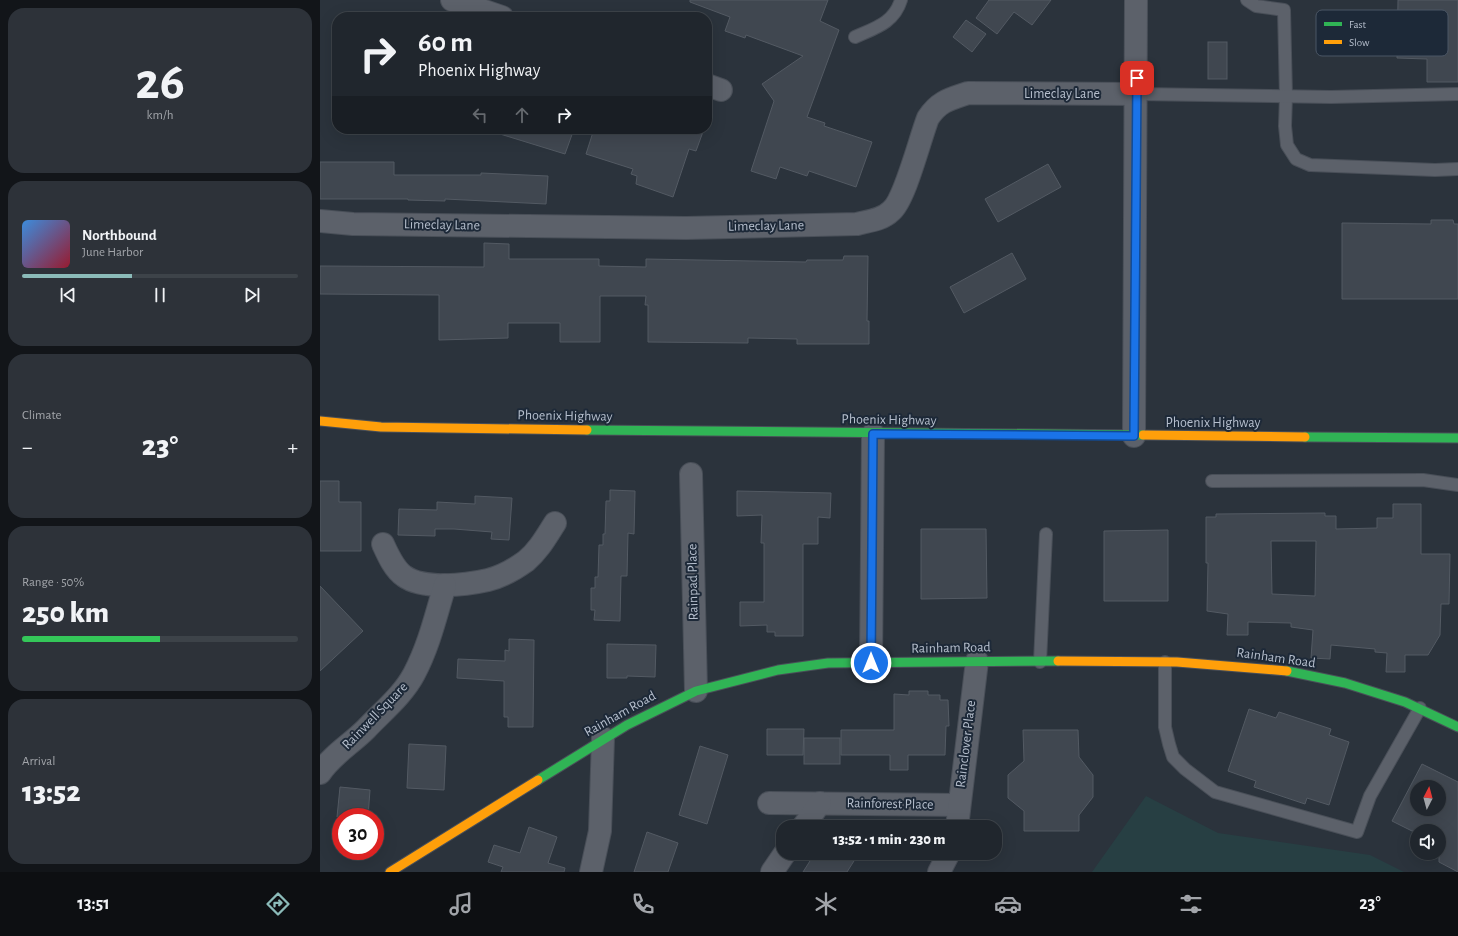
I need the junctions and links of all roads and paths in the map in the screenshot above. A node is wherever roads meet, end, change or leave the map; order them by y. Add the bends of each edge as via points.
1 (452, 0) edge
2 (901, 0) edge
3 (1136, 0) edge
4 (1247, 0) edge
5 (1284, 5) edge
6 (487, 12) edge
7 (855, 37) dead end
8 (1137, 94) junction
9 (1458, 94) edge
10 (1286, 96) junction
11 (1458, 169) edge
12 (320, 221) edge
13 (320, 421) edge
14 (873, 434) junction
15 (1134, 436) junction
16 (1458, 438) edge
17 (691, 474) dead end
18 (1212, 481) dead end
19 (1458, 485) edge
20 (555, 523) dead end
21 (1046, 534) dead end
22 (383, 544) dead end
23 (445, 585) junction
24 (977, 661) junction
25 (1040, 662) junction
26 (1165, 662) junction
27 (871, 663) junction
28 (696, 691) junction
29 (1420, 708) junction
30 (1458, 727) edge
31 (603, 738) junction
32 (320, 773) edge
33 (769, 803) dead end
34 (820, 803) junction
35 (959, 805) junction
36 (808, 820) edge
37 (957, 820) edge
38 (780, 860) edge
39 (945, 860) edge
40 (390, 872) edge
41 (591, 872) edge
42 (772, 872) edge
43 (939, 872) edge

1 - 6 street
2 - 7 lane via 895,14 886,23
3 - 8 street
4 - 5 lane via 1256,6
5 - 10 lane
8 - 10 lane
8 - 12 street, Limeclay Lane via 968,93 951,98 936,106 928,118 901,199 892,211 879,219 857,224 686,228 353,224
8 - 15 street
9 - 10 lane
10 - 11 lane via 1287,145 1296,159 1310,165
13 - 14 street, Phoenix Highway via 397,427
14 - 15 street, Phoenix Highway
14 - 27 street
15 - 16 street, Phoenix Highway
17 - 28 street, Rainpad Place
18 - 19 lane via 1423,480
20 - 23 street via 540,548 525,562 488,580
21 - 25 lane
22 - 23 street via 392,563 404,576 421,584
23 - 32 street, Rainwell Square via 430,640 414,675 398,696 326,763
24 - 25 street, Rainham Road
24 - 27 street, Rainham Road
24 - 35 street, Rainclover Place
25 - 26 street, Rainham Road
26 - 29 street, Rainham Road via 1288,671 1345,683
26 - 29 lane via 1165,720 1168,738 1174,757 1185,769 1215,792 1357,832 1370,796
27 - 28 street, Rainham Road via 828,663 778,670
28 - 31 street, Rainham Road
29 - 30 street, Rainham Road
31 - 40 street, Rainham Road
31 - 41 street via 600,831
33 - 34 street, Rainforest Place
34 - 35 street, Rainforest Place
34 - 36 street
35 - 37 street, Rainclover Place
38 - 42 street
39 - 43 street

